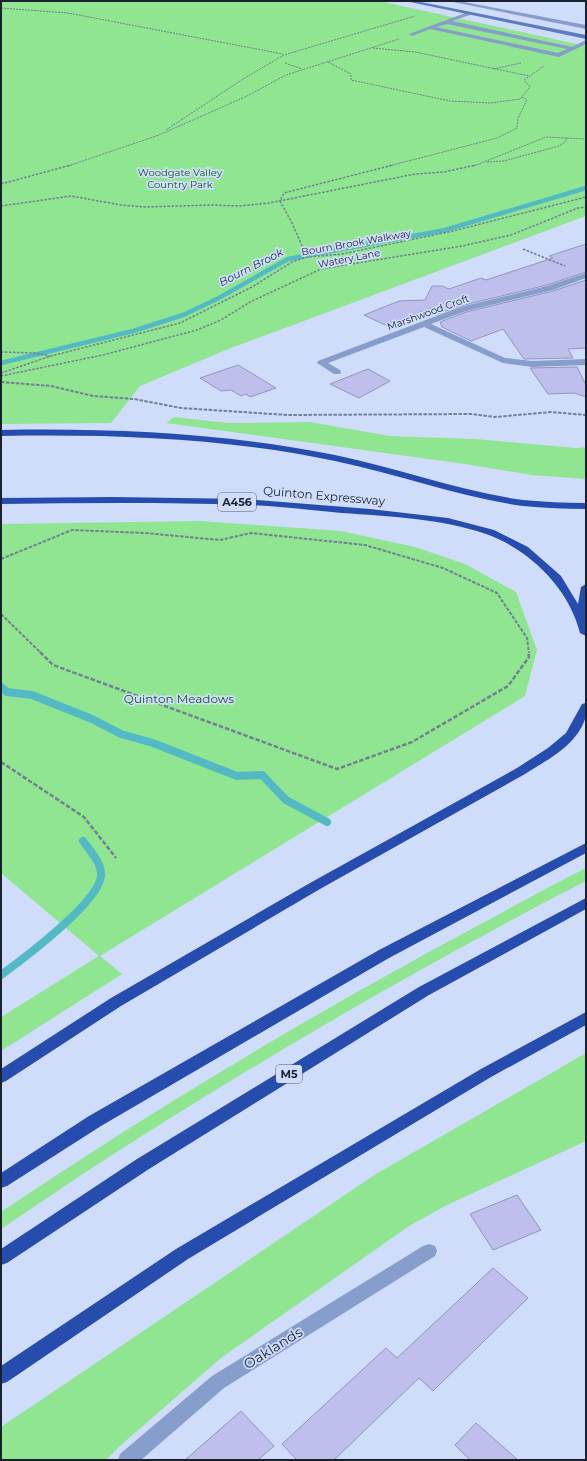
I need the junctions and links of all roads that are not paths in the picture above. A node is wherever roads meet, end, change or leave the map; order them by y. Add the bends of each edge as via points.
1 (408, 1) edge
2 (451, 1) edge
3 (466, 4) junction
4 (460, 6) dead end
5 (468, 14) junction
6 (581, 19) dead end
7 (447, 22) junction
8 (571, 24) junction
9 (586, 27) edge
10 (431, 28) junction
11 (559, 32) junction
12 (412, 34) road end
13 (586, 38) edge
14 (586, 42) edge
15 (571, 48) junction
16 (586, 275) edge
17 (424, 324) junction
18 (586, 362) edge
19 (337, 372) dead end
20 (1, 433) edge
21 (1, 501) edge
22 (586, 506) edge
23 (586, 587) edge
24 (582, 618) junction
25 (586, 633) edge
26 (586, 707) edge
27 (586, 847) edge
28 (586, 903) edge
29 (586, 1018) edge
30 (1, 1077) edge
31 (1, 1181) edge
32 (429, 1251) dead end
33 (1, 1258) edge
34 (1, 1376) edge
35 (127, 1460) edge

1 - 5 street
2 - 3 street
3 - 4 street
3 - 8 street
5 - 7 street
5 - 11 street
6 - 8 street
7 - 10 street
7 - 15 street
8 - 9 street
8 - 11 street
10 - 12 street
10 - 15 street via 559,55
11 - 13 street
14 - 15 street
16 - 17 street, Marshwood Croft via 550,288 463,309
17 - 18 street via 503,360 532,364
17 - 19 street, Marshwood Croft via 321,363
20 - 22 highway via 63,431 168,437 279,448 343,460 513,501
21 - 24 highway, Quinton Expressway / A456 via 246,502 448,521 490,532 524,549 557,578
23 - 24 highway
24 - 25 highway
26 - 30 highway via 571,735 521,771 315,886 116,1002
27 - 31 highway via 384,954 95,1120
28 - 33 highway, M5 via 424,991 143,1164
29 - 34 highway via 486,1073 182,1254
32 - 35 street, Oaklands via 218,1382

